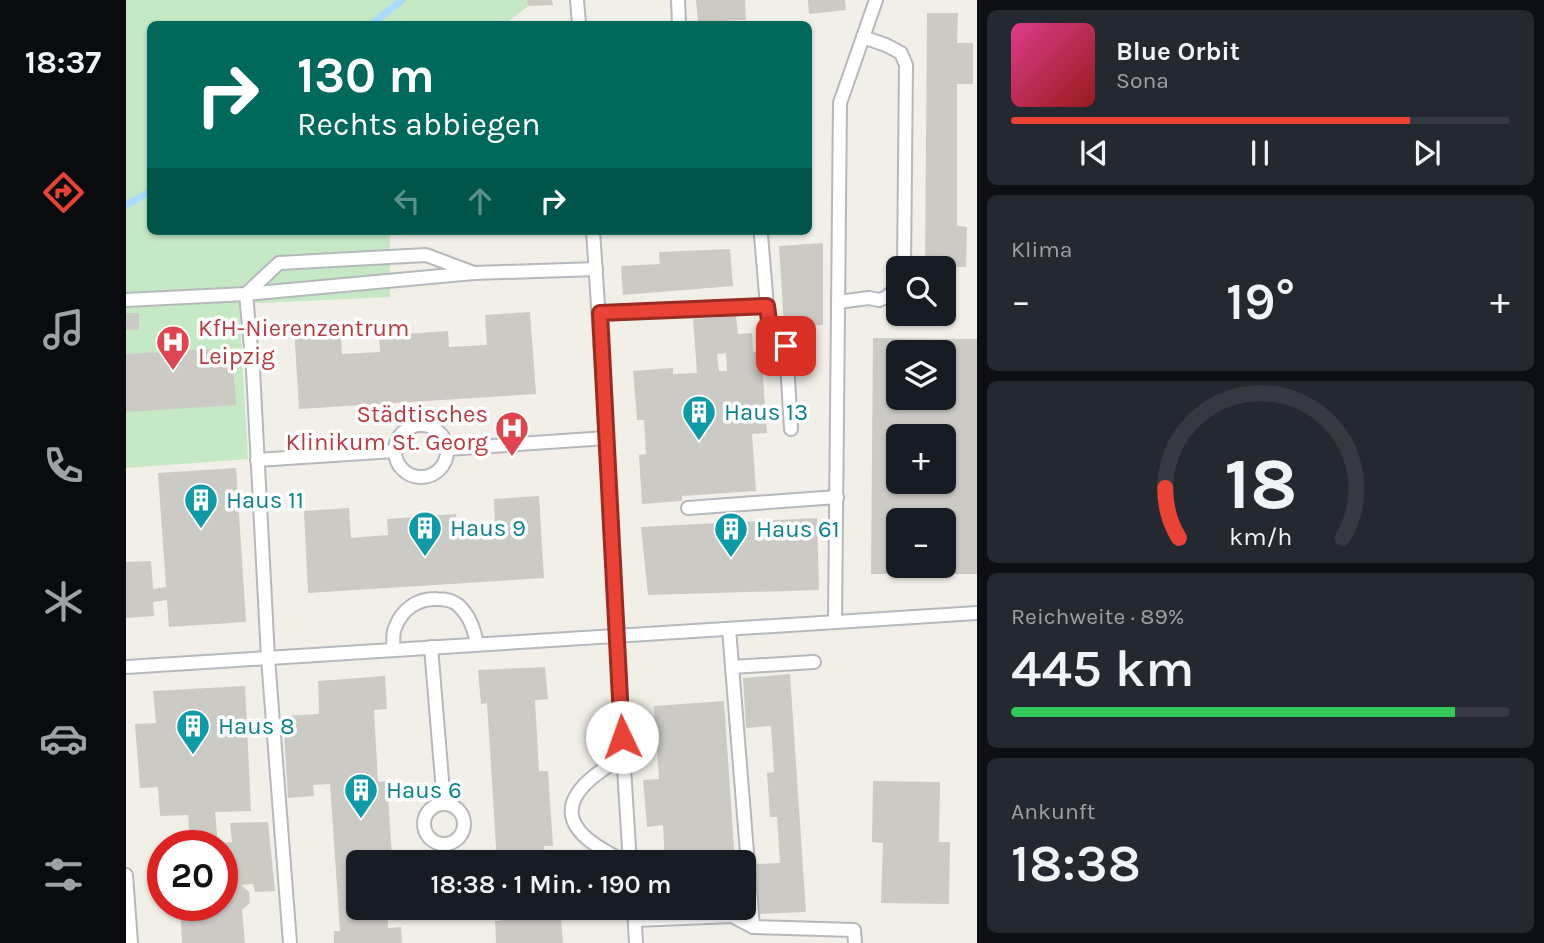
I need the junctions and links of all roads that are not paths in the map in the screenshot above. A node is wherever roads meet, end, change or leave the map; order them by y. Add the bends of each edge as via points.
1 (577, 0) edge
2 (678, 0) edge
3 (876, 0) edge
4 (579, 21) edge
5 (680, 21) edge
6 (863, 37) junction
7 (593, 235) edge
8 (761, 235) dead end
9 (904, 256) edge
10 (596, 269) junction
11 (474, 273) junction
12 (246, 294) junction
13 (886, 297) edge
14 (126, 300) edge
15 (838, 302) junction
16 (767, 306) junction
17 (600, 313) junction
18 (791, 429) dead end
19 (606, 438) junction
20 (448, 449) junction
21 (394, 451) junction
22 (257, 460) junction
23 (837, 497) junction
24 (688, 508) dead end
25 (977, 613) edge
26 (835, 622) junction
27 (729, 629) junction
28 (617, 635) junction
29 (477, 644) junction
30 (431, 647) junction
31 (393, 650) junction
32 (268, 658) junction
33 (814, 662) dead end
34 (126, 667) edge
35 (732, 667) junction
36 (623, 757) junction
37 (444, 804) dead end
38 (602, 850) edge
39 (628, 850) edge
40 (126, 875) edge
41 (635, 920) edge
42 (740, 920) edge
43 (753, 927) junction
44 (131, 943) edge
45 (290, 943) edge
46 (636, 943) edge
47 (855, 943) edge

1 - 4 lane
2 - 5 lane
3 - 6 lane
6 - 9 lane via 901,53 906,65
6 - 15 lane via 840,103
7 - 10 lane
8 - 16 lane
10 - 11 lane
10 - 17 lane
11 - 12 lane
11 - 12 lane via 426,256 279,263
12 - 14 lane
12 - 22 lane
13 - 15 lane
15 - 23 lane
16 - 17 lane
16 - 18 lane via 771,336 786,346
17 - 19 lane
19 - 20 lane
19 - 28 lane
20 - 21 lane via 433,427 420,424 397,438
20 - 21 lane via 445,463 422,478 408,475 398,465
21 - 22 lane
22 - 32 lane
23 - 24 lane
23 - 26 lane
25 - 26 lane
26 - 27 lane
27 - 28 lane
27 - 35 lane
28 - 29 lane
28 - 36 lane
29 - 30 lane
29 - 31 lane via 473,625 456,603 427,598 404,611 394,629
30 - 31 lane
30 - 37 lane
31 - 32 lane
32 - 34 lane
32 - 45 lane
33 - 35 lane
35 - 43 lane
36 - 38 lane via 599,772 574,799 574,823 584,838
36 - 39 lane
40 - 44 lane
41 - 46 lane
42 - 43 lane
43 - 47 lane via 854,930

